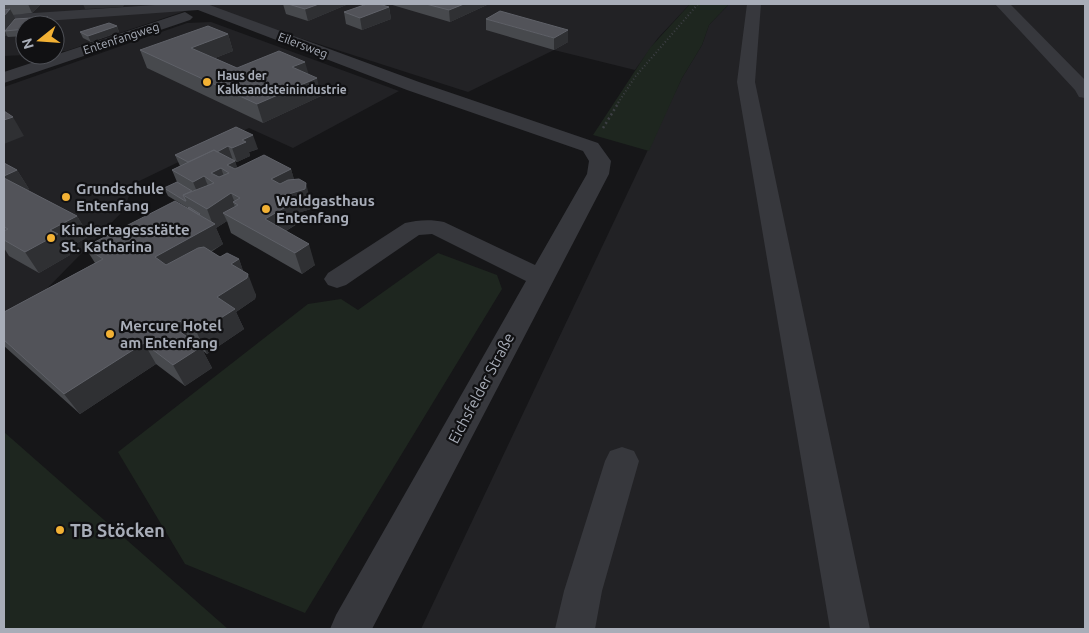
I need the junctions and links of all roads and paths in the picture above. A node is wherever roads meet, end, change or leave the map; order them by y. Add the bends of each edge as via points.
1 (240, 4) edge
2 (698, 4) edge
3 (754, 4) edge
4 (1002, 4) edge
5 (208, 9) junction
6 (4, 20) edge
7 (4, 78) edge
8 (1085, 94) edge
9 (591, 147) junction
10 (541, 278) junction
11 (338, 279) dead end
12 (622, 461) dead end
13 (350, 629) edge
14 (575, 629) edge
15 (850, 629) edge

1 - 5 street, Entenfangweg
2 - 9 path via 635,77
3 - 15 street via 746,82
4 - 8 street via 1084,89
5 - 6 street, Eilersweg via 200,6
5 - 7 street, Entenfangweg
5 - 9 street, Eilersweg via 413,86
9 - 10 street, Eichsfelder Straße via 600,160 598,174
10 - 11 street via 436,227 423,226 413,228
10 - 13 street, Eichsfelder Straße
12 - 14 street via 583,591

